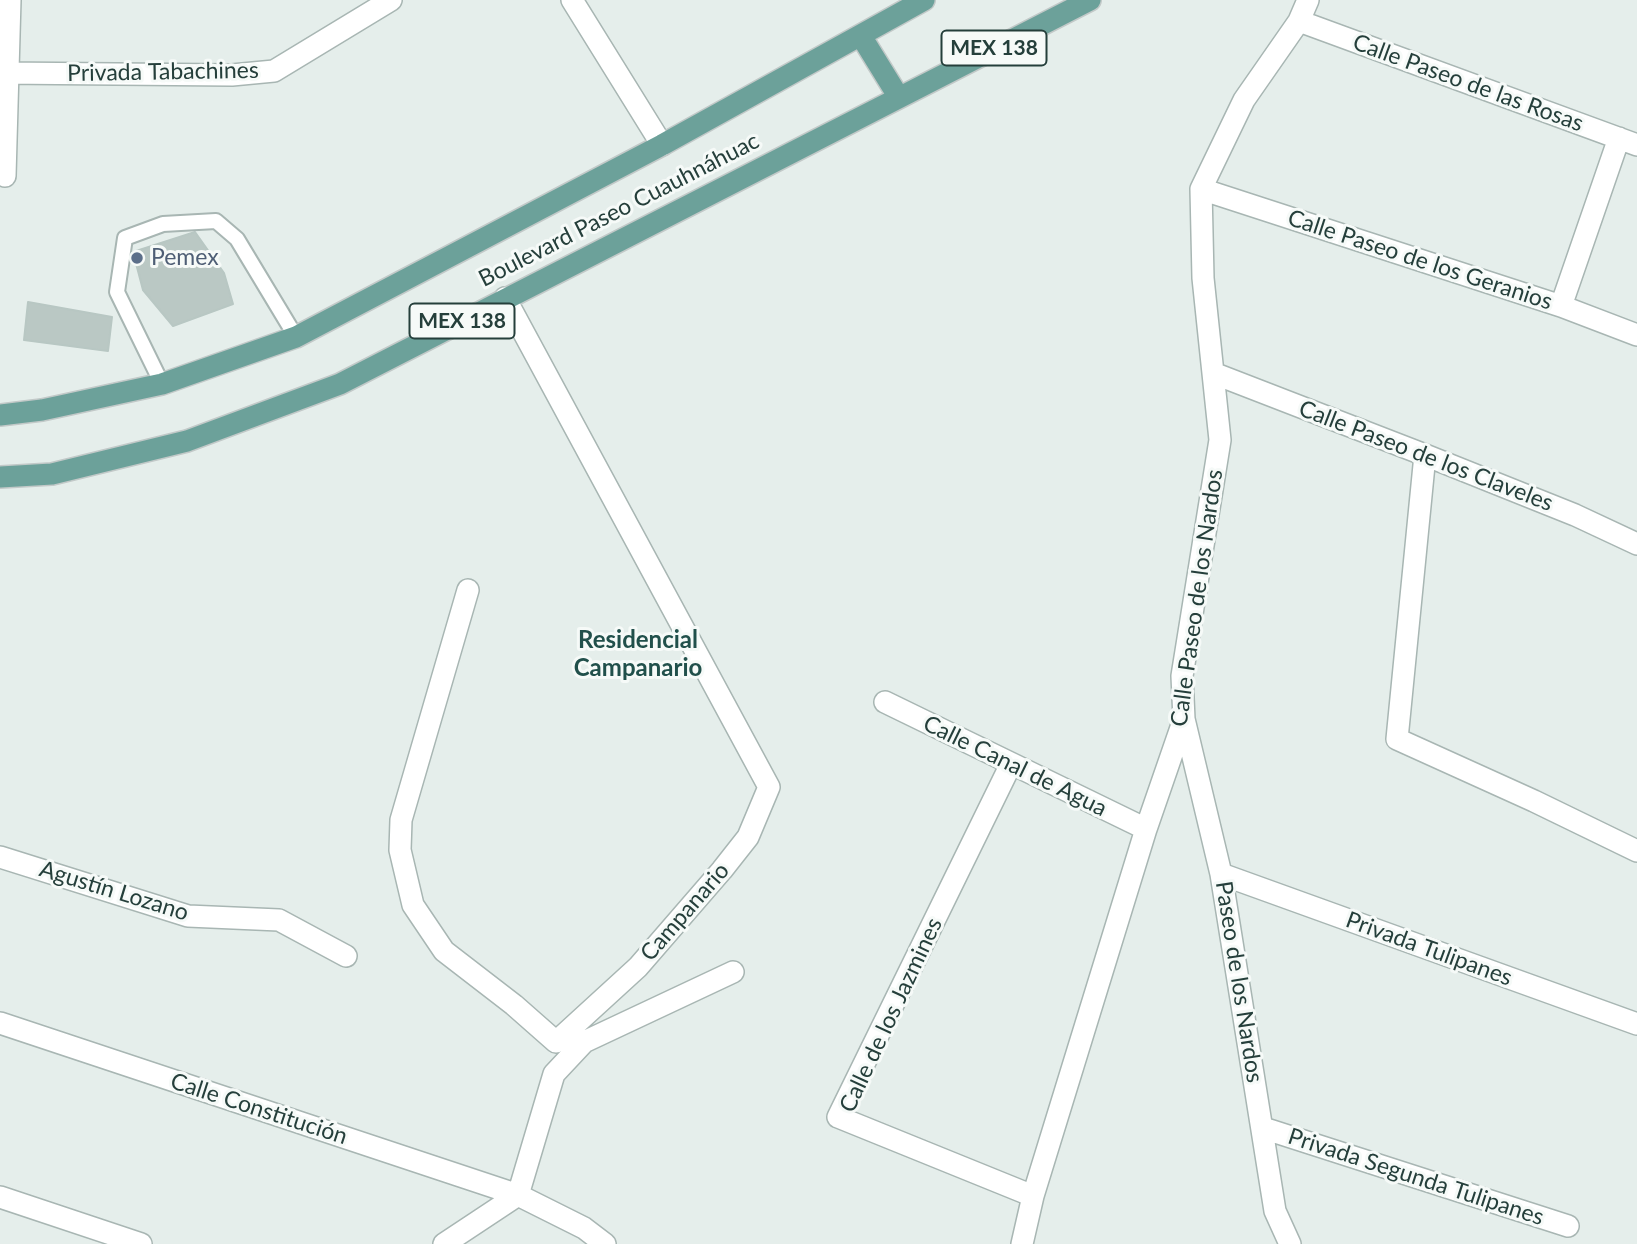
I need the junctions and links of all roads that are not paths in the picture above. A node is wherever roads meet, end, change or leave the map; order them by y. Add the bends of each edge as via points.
1 (10, 0) edge
2 (391, 0) edge
3 (572, 0) edge
4 (924, 0) edge
5 (1090, 0) edge
6 (1308, 0) edge
7 (1298, 21) junction
8 (861, 36) junction
9 (4, 73) edge
10 (898, 96) junction
11 (1628, 142) edge
12 (662, 145) junction
13 (5, 176) dead end
14 (1202, 189) junction
15 (505, 298) junction
16 (1561, 306) junction
17 (1637, 335) edge
18 (296, 337) junction
19 (1213, 373) junction
20 (162, 384) junction
21 (0, 415) edge
22 (1425, 455) junction
23 (0, 477) edge
24 (1637, 544) edge
25 (468, 590) dead end
26 (885, 702) dead end
27 (1184, 719) junction
28 (1011, 764) junction
29 (1146, 829) junction
30 (1637, 850) edge
31 (0, 857) edge
32 (1221, 874) junction
33 (346, 957) dead end
34 (733, 972) dead end
35 (0, 1023) edge
36 (1637, 1024) edge
37 (1263, 1128) junction
38 (518, 1195) junction
39 (1033, 1196) junction
40 (0, 1198) edge
41 (1568, 1226) dead end
42 (141, 1244) edge
43 (444, 1244) edge
44 (605, 1244) edge
45 (1022, 1244) edge
46 (1290, 1244) edge

1 - 9 street
2 - 9 street, Privada Tabachines via 274,71 232,75
3 - 12 street
4 - 8 main road, Boulevard Paseo Cuauhnáhuac / MEX 138
5 - 10 main road, Boulevard Paseo Cuauhnáhuac / MEX 138
6 - 7 street, Calle Paseo de los Nardos
7 - 11 street, Calle Paseo de las Rosas
7 - 14 street, Calle Paseo de los Nardos via 1244,100
8 - 10 main road
8 - 12 main road, Boulevard Paseo Cuauhnáhuac / MEX 138
9 - 13 street
10 - 15 main road, Boulevard Paseo Cuauhnáhuac / MEX 138
11 - 16 street
12 - 18 main road, Boulevard Paseo Cuauhnáhuac / MEX 138
14 - 16 street, Calle Paseo de los Geranios
14 - 19 street, Calle Paseo de los Nardos via 1203,278
15 - 23 main road, Boulevard Paseo Cuauhnáhuac / MEX 138 via 340,384 187,441 52,474
15 - 25 street, Campanario via 769,787 748,837 722,870 638,967 556,1042 444,951 414,905 400,850 401,820
16 - 17 street, Calle Paseo de los Geranios
18 - 20 main road, Boulevard Paseo Cuauhnáhuac / MEX 138
18 - 20 lane via 237,239 216,221 163,224 125,238 117,292
19 - 22 street, Calle Paseo de los Claveles
19 - 27 street, Calle Paseo de los Nardos via 1220,440 1182,676
20 - 21 main road, Boulevard Paseo Cuauhnáhuac / MEX 138
22 - 24 street, Calle Paseo de los Claveles
22 - 30 street via 1397,739
26 - 28 street, Calle Canal de Agua
27 - 29 street, Calle Paseo de los Nardos
27 - 32 street, Paseo de los Nardos
28 - 29 street, Calle Canal de Agua
28 - 39 street, Calle de los Jazmines via 838,1117
29 - 39 street, Calle Paseo de los Nardos
31 - 33 street, Agustín Lozano via 188,916 279,920
32 - 36 street, Privada Tulipanes
32 - 37 street, Paseo de los Nardos
34 - 38 street via 584,1042 554,1074
35 - 38 street, Calle Constitución
37 - 41 street, Privada Segunda Tulipanes
37 - 46 street, Paseo de los Nardos via 1275,1211
38 - 43 street
38 - 44 street, Calle Constitución via 584,1227
39 - 45 street, Calle Paseo de los Nardos
40 - 42 street

